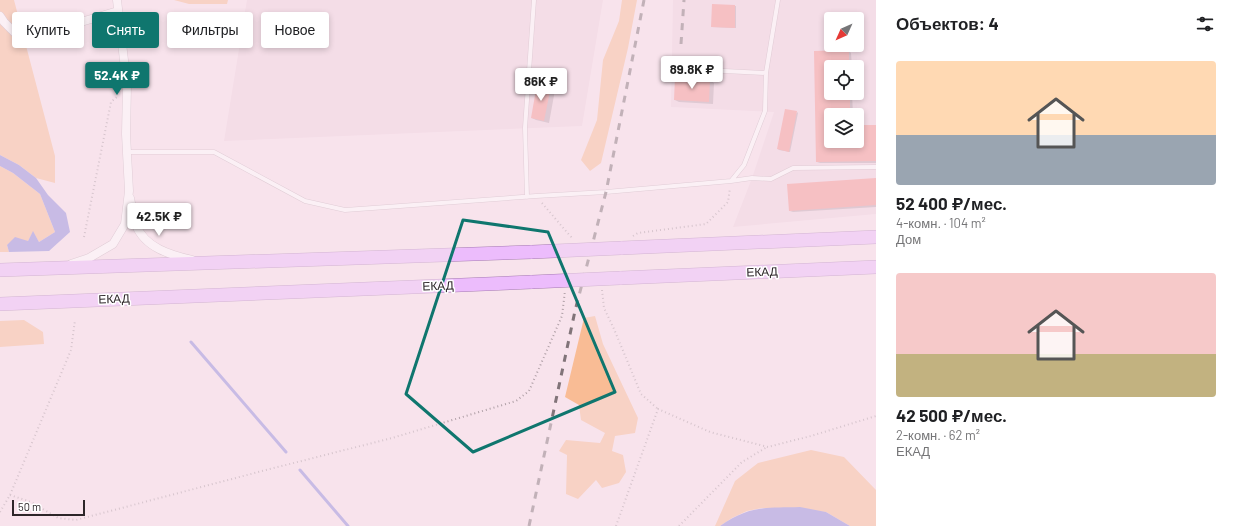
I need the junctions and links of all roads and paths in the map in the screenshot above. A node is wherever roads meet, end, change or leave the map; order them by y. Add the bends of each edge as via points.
1 (117, 0) edge
2 (534, 0) edge
3 (778, 0) edge
4 (118, 11) junction
5 (0, 16) edge
6 (705, 70) dead end
7 (766, 73) junction
8 (127, 86) junction
9 (127, 152) junction
10 (876, 167) edge
11 (731, 181) junction
12 (129, 191) junction
13 (536, 196) junction
14 (527, 197) junction
15 (84, 237) dead end
16 (876, 237) edge
17 (570, 244) dead end
18 (207, 263) junction
19 (62, 267) junction
20 (876, 267) edge
21 (0, 270) edge
22 (566, 284) dead end
23 (0, 304) edge
24 (75, 320) dead end
25 (876, 416) edge
26 (768, 447) junction
27 (10, 495) junction
28 (0, 512) edge
29 (616, 526) edge
30 (679, 526) edge

1 - 4 street
2 - 14 lane via 525,128
3 - 7 lane
4 - 5 street via 19,37
4 - 8 street
6 - 7 lane
7 - 11 lane via 765,111 744,164
8 - 9 street
8 - 15 path via 111,102
9 - 12 street
9 - 14 lane via 214,152 305,201 345,210
10 - 11 lane via 793,168 770,179
11 - 13 lane
12 - 18 street via 136,226 144,239 160,250
12 - 19 street via 125,224 113,244 89,258
13 - 14 lane
13 - 17 path via 571,236
16 - 18 highway, bridge
18 - 19 highway
19 - 21 highway
20 - 23 highway, ЕКАД, bridge
22 - 27 path via 562,316 529,391 516,401 392,438 76,520 58,518 31,502
24 - 27 path via 71,350
25 - 26 path
26 - 29 path via 710,432 658,409
26 - 30 path via 742,462
27 - 28 path

